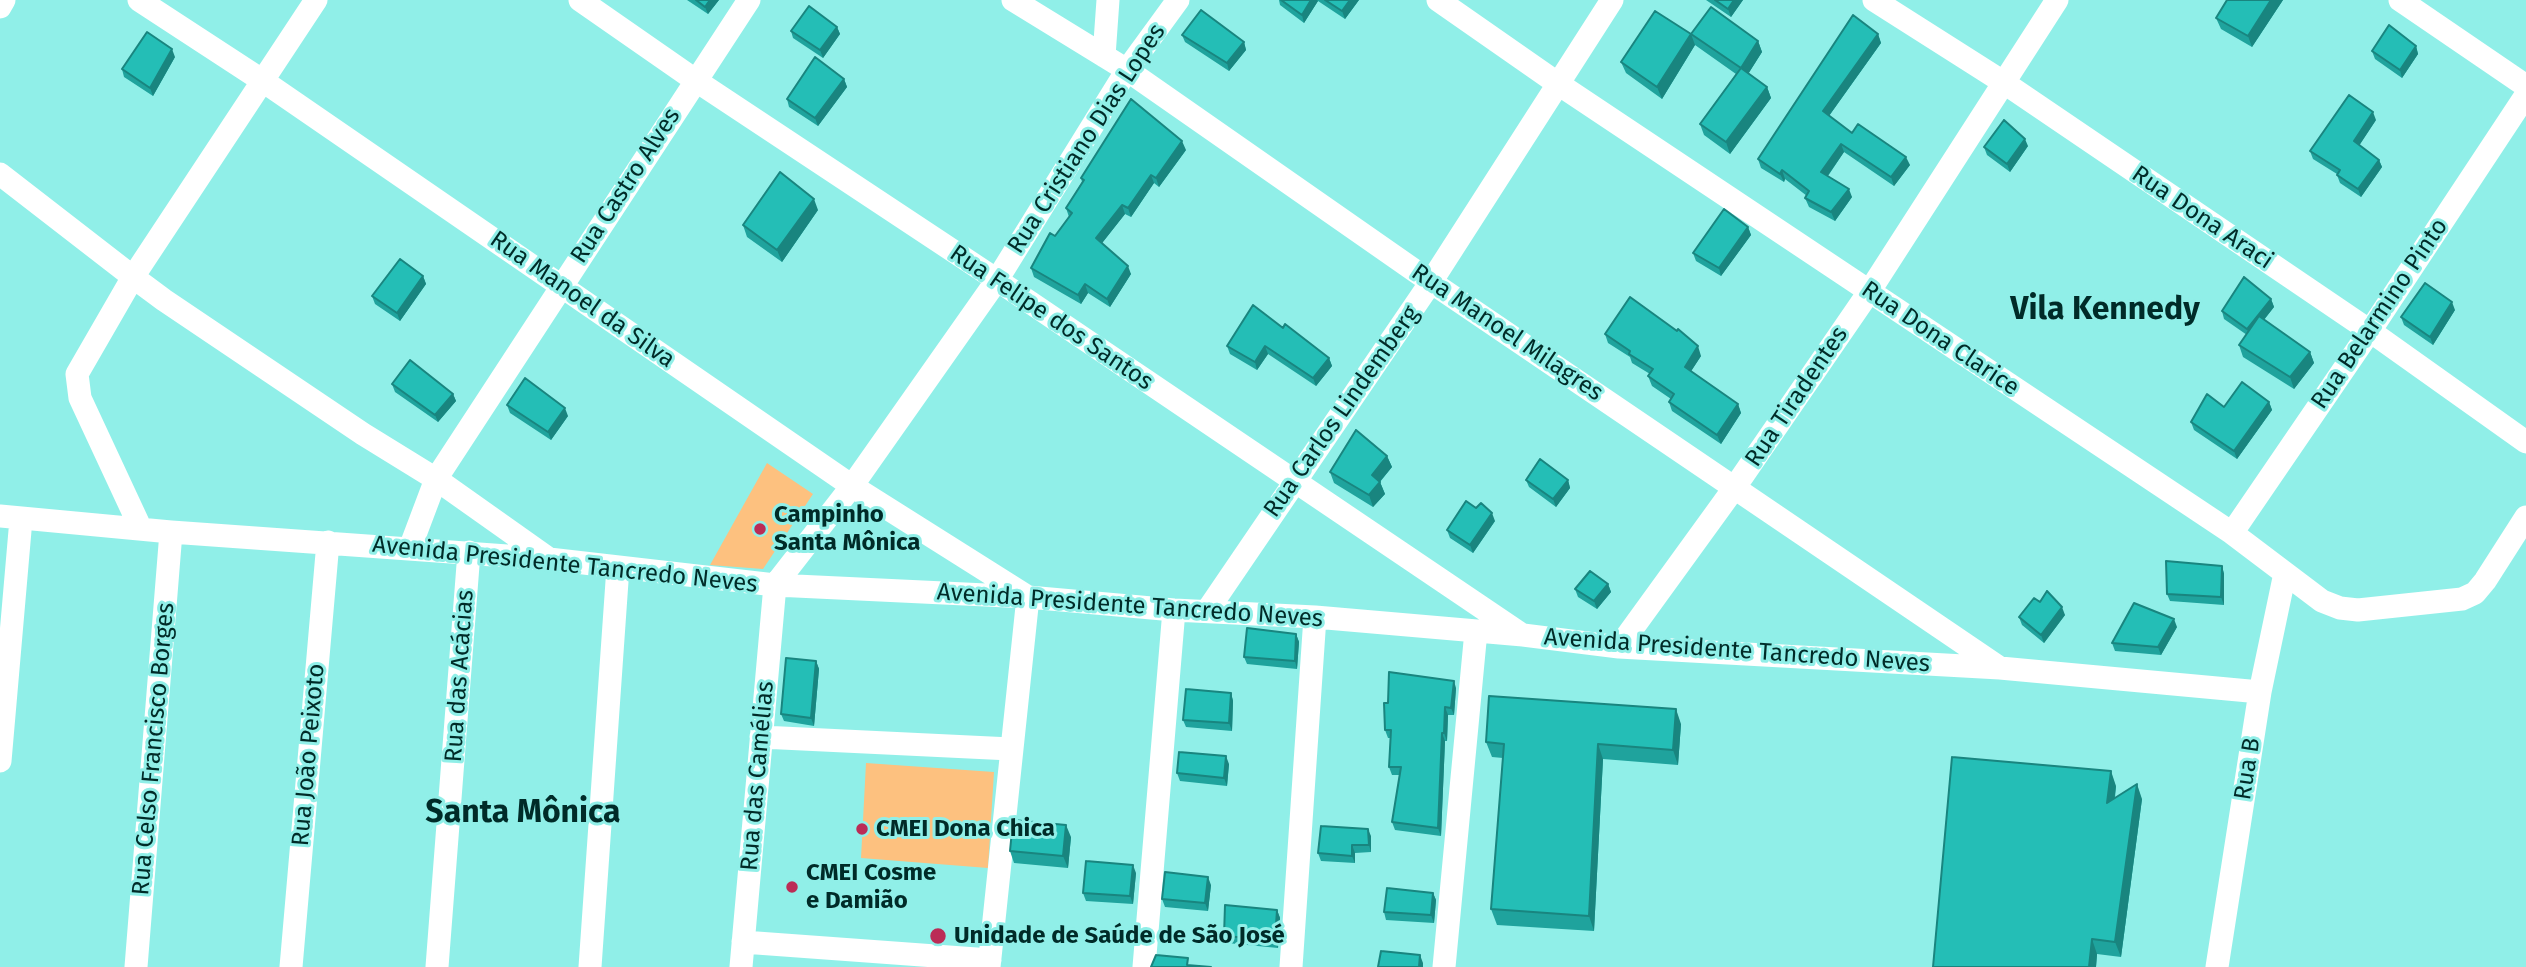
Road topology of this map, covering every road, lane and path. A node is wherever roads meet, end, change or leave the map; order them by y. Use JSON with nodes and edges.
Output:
{"nodes":[{"id":1,"x":4,"y":0,"type":"edge"},
{"id":2,"x":139,"y":0,"type":"edge"},
{"id":3,"x":316,"y":0,"type":"edge"},
{"id":4,"x":580,"y":0,"type":"edge"},
{"id":5,"x":748,"y":0,"type":"edge"},
{"id":6,"x":1013,"y":0,"type":"edge"},
{"id":7,"x":1108,"y":0,"type":"edge"},
{"id":8,"x":1178,"y":0,"type":"edge"},
{"id":9,"x":1438,"y":0,"type":"edge"},
{"id":10,"x":1612,"y":0,"type":"edge"},
{"id":11,"x":1874,"y":0,"type":"edge"},
{"id":12,"x":2057,"y":0,"type":"edge"},
{"id":13,"x":2414,"y":4,"type":"edge"},
{"id":14,"x":0,"y":7,"type":"edge"},
{"id":15,"x":1104,"y":55,"type":"junction"},
{"id":16,"x":1127,"y":70,"type":"junction"},
{"id":17,"x":695,"y":80,"type":"junction"},
{"id":18,"x":263,"y":81,"type":"junction"},
{"id":19,"x":2003,"y":82,"type":"junction"},
{"id":20,"x":1557,"y":83,"type":"junction"},
{"id":21,"x":2526,"y":86,"type":"edge"},
{"id":22,"x":2526,"y":95,"type":"edge"},
{"id":23,"x":0,"y":174,"type":"edge"},
{"id":24,"x":133,"y":277,"type":"junction"},
{"id":25,"x":997,"y":280,"type":"junction"},
{"id":26,"x":1431,"y":282,"type":"junction"},
{"id":27,"x":561,"y":286,"type":"junction"},
{"id":28,"x":1869,"y":292,"type":"junction"},
{"id":29,"x":2370,"y":331,"type":"junction"},
{"id":30,"x":2526,"y":442,"type":"edge"},
{"id":31,"x":436,"y":479,"type":"junction"},
{"id":32,"x":1293,"y":482,"type":"junction"},
{"id":33,"x":852,"y":486,"type":"junction"},
{"id":34,"x":1735,"y":487,"type":"junction"},
{"id":35,"x":11,"y":517,"type":"edge"},
{"id":36,"x":2526,"y":517,"type":"edge"},
{"id":37,"x":141,"y":529,"type":"junction"},
{"id":38,"x":171,"y":532,"type":"junction"},
{"id":39,"x":2232,"y":533,"type":"junction"},
{"id":40,"x":328,"y":542,"type":"junction"},
{"id":41,"x":410,"y":548,"type":"junction"},
{"id":42,"x":469,"y":552,"type":"junction"},
{"id":43,"x":549,"y":559,"type":"junction"},
{"id":44,"x":618,"y":567,"type":"junction"},
{"id":45,"x":2285,"y":573,"type":"junction"},
{"id":46,"x":775,"y":585,"type":"junction"},
{"id":47,"x":1028,"y":597,"type":"junction"},
{"id":48,"x":1174,"y":610,"type":"junction"},
{"id":49,"x":1207,"y":611,"type":"junction"},
{"id":50,"x":1315,"y":617,"type":"junction"},
{"id":51,"x":1475,"y":631,"type":"junction"},
{"id":52,"x":1523,"y":635,"type":"junction"},
{"id":53,"x":1619,"y":648,"type":"junction"},
{"id":54,"x":5,"y":666,"type":"edge"},
{"id":55,"x":2000,"y":668,"type":"junction"},
{"id":56,"x":2260,"y":692,"type":"junction"},
{"id":57,"x":761,"y":737,"type":"junction"},
{"id":58,"x":1011,"y":749,"type":"junction"},
{"id":59,"x":0,"y":761,"type":"edge"},
{"id":60,"x":743,"y":942,"type":"junction"},
{"id":61,"x":989,"y":964,"type":"edge"},
{"id":62,"x":136,"y":967,"type":"edge"},
{"id":63,"x":291,"y":967,"type":"edge"},
{"id":64,"x":437,"y":967,"type":"edge"},
{"id":65,"x":590,"y":967,"type":"edge"},
{"id":66,"x":741,"y":967,"type":"edge"},
{"id":67,"x":1143,"y":967,"type":"edge"},
{"id":68,"x":1291,"y":967,"type":"edge"},
{"id":69,"x":1444,"y":967,"type":"edge"},
{"id":70,"x":2217,"y":967,"type":"edge"}],
"edges":[{"from":1,"to":14,"type":"street"},
{"from":2,"to":18,"type":"street","name":"Rua Manoel da Silva"},
{"from":3,"to":18,"type":"street"},
{"from":4,"to":17,"type":"street","name":"Rua Felipe dos Santos"},
{"from":5,"to":17,"type":"street","name":"Rua Castro Alves"},
{"from":6,"to":15,"type":"street","name":"Rua Manoel Milagres"},
{"from":7,"to":15,"type":"street"},
{"from":8,"to":16,"type":"street","name":"Rua Cristiano Dias Lopes"},
{"from":9,"to":20,"type":"street","name":"Rua Dona Clarice"},
{"from":10,"to":20,"type":"street","name":"Rua Carlos Lindemberg"},
{"from":11,"to":19,"type":"street","name":"Rua Dona Araci"},
{"from":12,"to":19,"type":"street","name":"Rua Tiradentes"},
{"from":13,"to":21,"type":"street"},
{"from":15,"to":16,"type":"street","name":"Rua Manoel Milagres"},
{"from":16,"to":25,"type":"street","name":"Rua Cristiano Dias Lopes"},
{"from":16,"to":26,"type":"street","name":"Rua Manoel Milagres"},
{"from":17,"to":25,"type":"street","name":"Rua Felipe dos Santos"},
{"from":17,"to":27,"type":"street","name":"Rua Castro Alves"},
{"from":18,"to":24,"type":"street"},
{"from":18,"to":27,"type":"street","name":"Rua Manoel da Silva"},
{"from":19,"to":28,"type":"street","name":"Rua Tiradentes"},
{"from":19,"to":29,"type":"street","name":"Rua Dona Araci"},
{"from":20,"to":26,"type":"street","name":"Rua Carlos Lindemberg"},
{"from":20,"to":28,"type":"street","name":"Rua Dona Clarice"},
{"from":22,"to":29,"type":"street","name":"Rua Belarmino Pinto"},
{"from":23,"to":24,"type":"street"},
{"from":24,"to":31,"type":"street"},
{"from":24,"to":37,"type":"street"},
{"from":25,"to":32,"type":"street","name":"Rua Felipe dos Santos"},
{"from":25,"to":33,"type":"street","name":"Rua Cristiano Dias Lopes"},
{"from":26,"to":32,"type":"street","name":"Rua Carlos Lindemberg"},
{"from":26,"to":34,"type":"street","name":"Rua Manoel Milagres"},
{"from":27,"to":31,"type":"street","name":"Rua Castro Alves"},
{"from":27,"to":33,"type":"street","name":"Rua Manoel da Silva"},
{"from":28,"to":34,"type":"street","name":"Rua Tiradentes"},
{"from":28,"to":39,"type":"street","name":"Rua Dona Clarice"},
{"from":29,"to":30,"type":"street","name":"Rua Dona Araci"},
{"from":29,"to":39,"type":"street","name":"Rua Belarmino Pinto"},
{"from":31,"to":41,"type":"street","name":"Rua Castro Alves"},
{"from":31,"to":43,"type":"street"},
{"from":32,"to":49,"type":"street","name":"Rua Carlos Lindemberg"},
{"from":32,"to":52,"type":"street","name":"Rua Felipe dos Santos"},
{"from":33,"to":46,"type":"street","name":"Rua Cristiano Dias Lopes"},
{"from":33,"to":47,"type":"street","name":"Rua Manoel da Silva"},
{"from":34,"to":53,"type":"street","name":"Rua Tiradentes"},
{"from":34,"to":55,"type":"street","name":"Rua Manoel Milagres"},
{"from":35,"to":37,"type":"street","name":"Avenida Presidente Tancredo Neves"},
{"from":35,"to":54,"type":"street"},
{"from":36,"to":45,"type":"street","name":"Rua Dona Clarice"},
{"from":37,"to":38,"type":"street","name":"Avenida Presidente Tancredo Neves"},
{"from":38,"to":40,"type":"street","name":"Avenida Presidente Tancredo Neves"},
{"from":38,"to":62,"type":"street","name":"Rua Celso Francisco Borges"},
{"from":39,"to":45,"type":"street","name":"Rua Dona Clarice"},
{"from":40,"to":41,"type":"street","name":"Avenida Presidente Tancredo Neves"},
{"from":40,"to":63,"type":"street","name":"Rua João Peixoto"},
{"from":41,"to":42,"type":"street","name":"Avenida Presidente Tancredo Neves"},
{"from":42,"to":43,"type":"street","name":"Avenida Presidente Tancredo Neves"},
{"from":42,"to":64,"type":"street","name":"Rua das Acácias"},
{"from":43,"to":44,"type":"street","name":"Avenida Presidente Tancredo Neves"},
{"from":44,"to":46,"type":"street","name":"Avenida Presidente Tancredo Neves"},
{"from":44,"to":65,"type":"street"},
{"from":45,"to":56,"type":"street","name":"Rua B"},
{"from":46,"to":47,"type":"street","name":"Avenida Presidente Tancredo Neves"},
{"from":46,"to":57,"type":"street","name":"Rua das Camélias"},
{"from":47,"to":48,"type":"street","name":"Avenida Presidente Tancredo Neves"},
{"from":47,"to":58,"type":"street"},
{"from":48,"to":49,"type":"street","name":"Avenida Presidente Tancredo Neves"},
{"from":48,"to":67,"type":"street"},
{"from":49,"to":50,"type":"street","name":"Avenida Presidente Tancredo Neves"},
{"from":50,"to":51,"type":"street","name":"Avenida Presidente Tancredo Neves"},
{"from":50,"to":68,"type":"street"},
{"from":51,"to":52,"type":"street","name":"Avenida Presidente Tancredo Neves"},
{"from":51,"to":69,"type":"street"},
{"from":52,"to":53,"type":"street","name":"Avenida Presidente Tancredo Neves"},
{"from":53,"to":55,"type":"street","name":"Avenida Presidente Tancredo Neves"},
{"from":54,"to":59,"type":"street"},
{"from":55,"to":56,"type":"street","name":"Avenida Presidente Tancredo Neves"},
{"from":56,"to":70,"type":"street","name":"Rua B"},
{"from":57,"to":58,"type":"street"},
{"from":57,"to":60,"type":"street","name":"Rua das Camélias"},
{"from":58,"to":61,"type":"street"},
{"from":60,"to":61,"type":"street"},
{"from":60,"to":66,"type":"street","name":"Rua das Camélias"}]}
